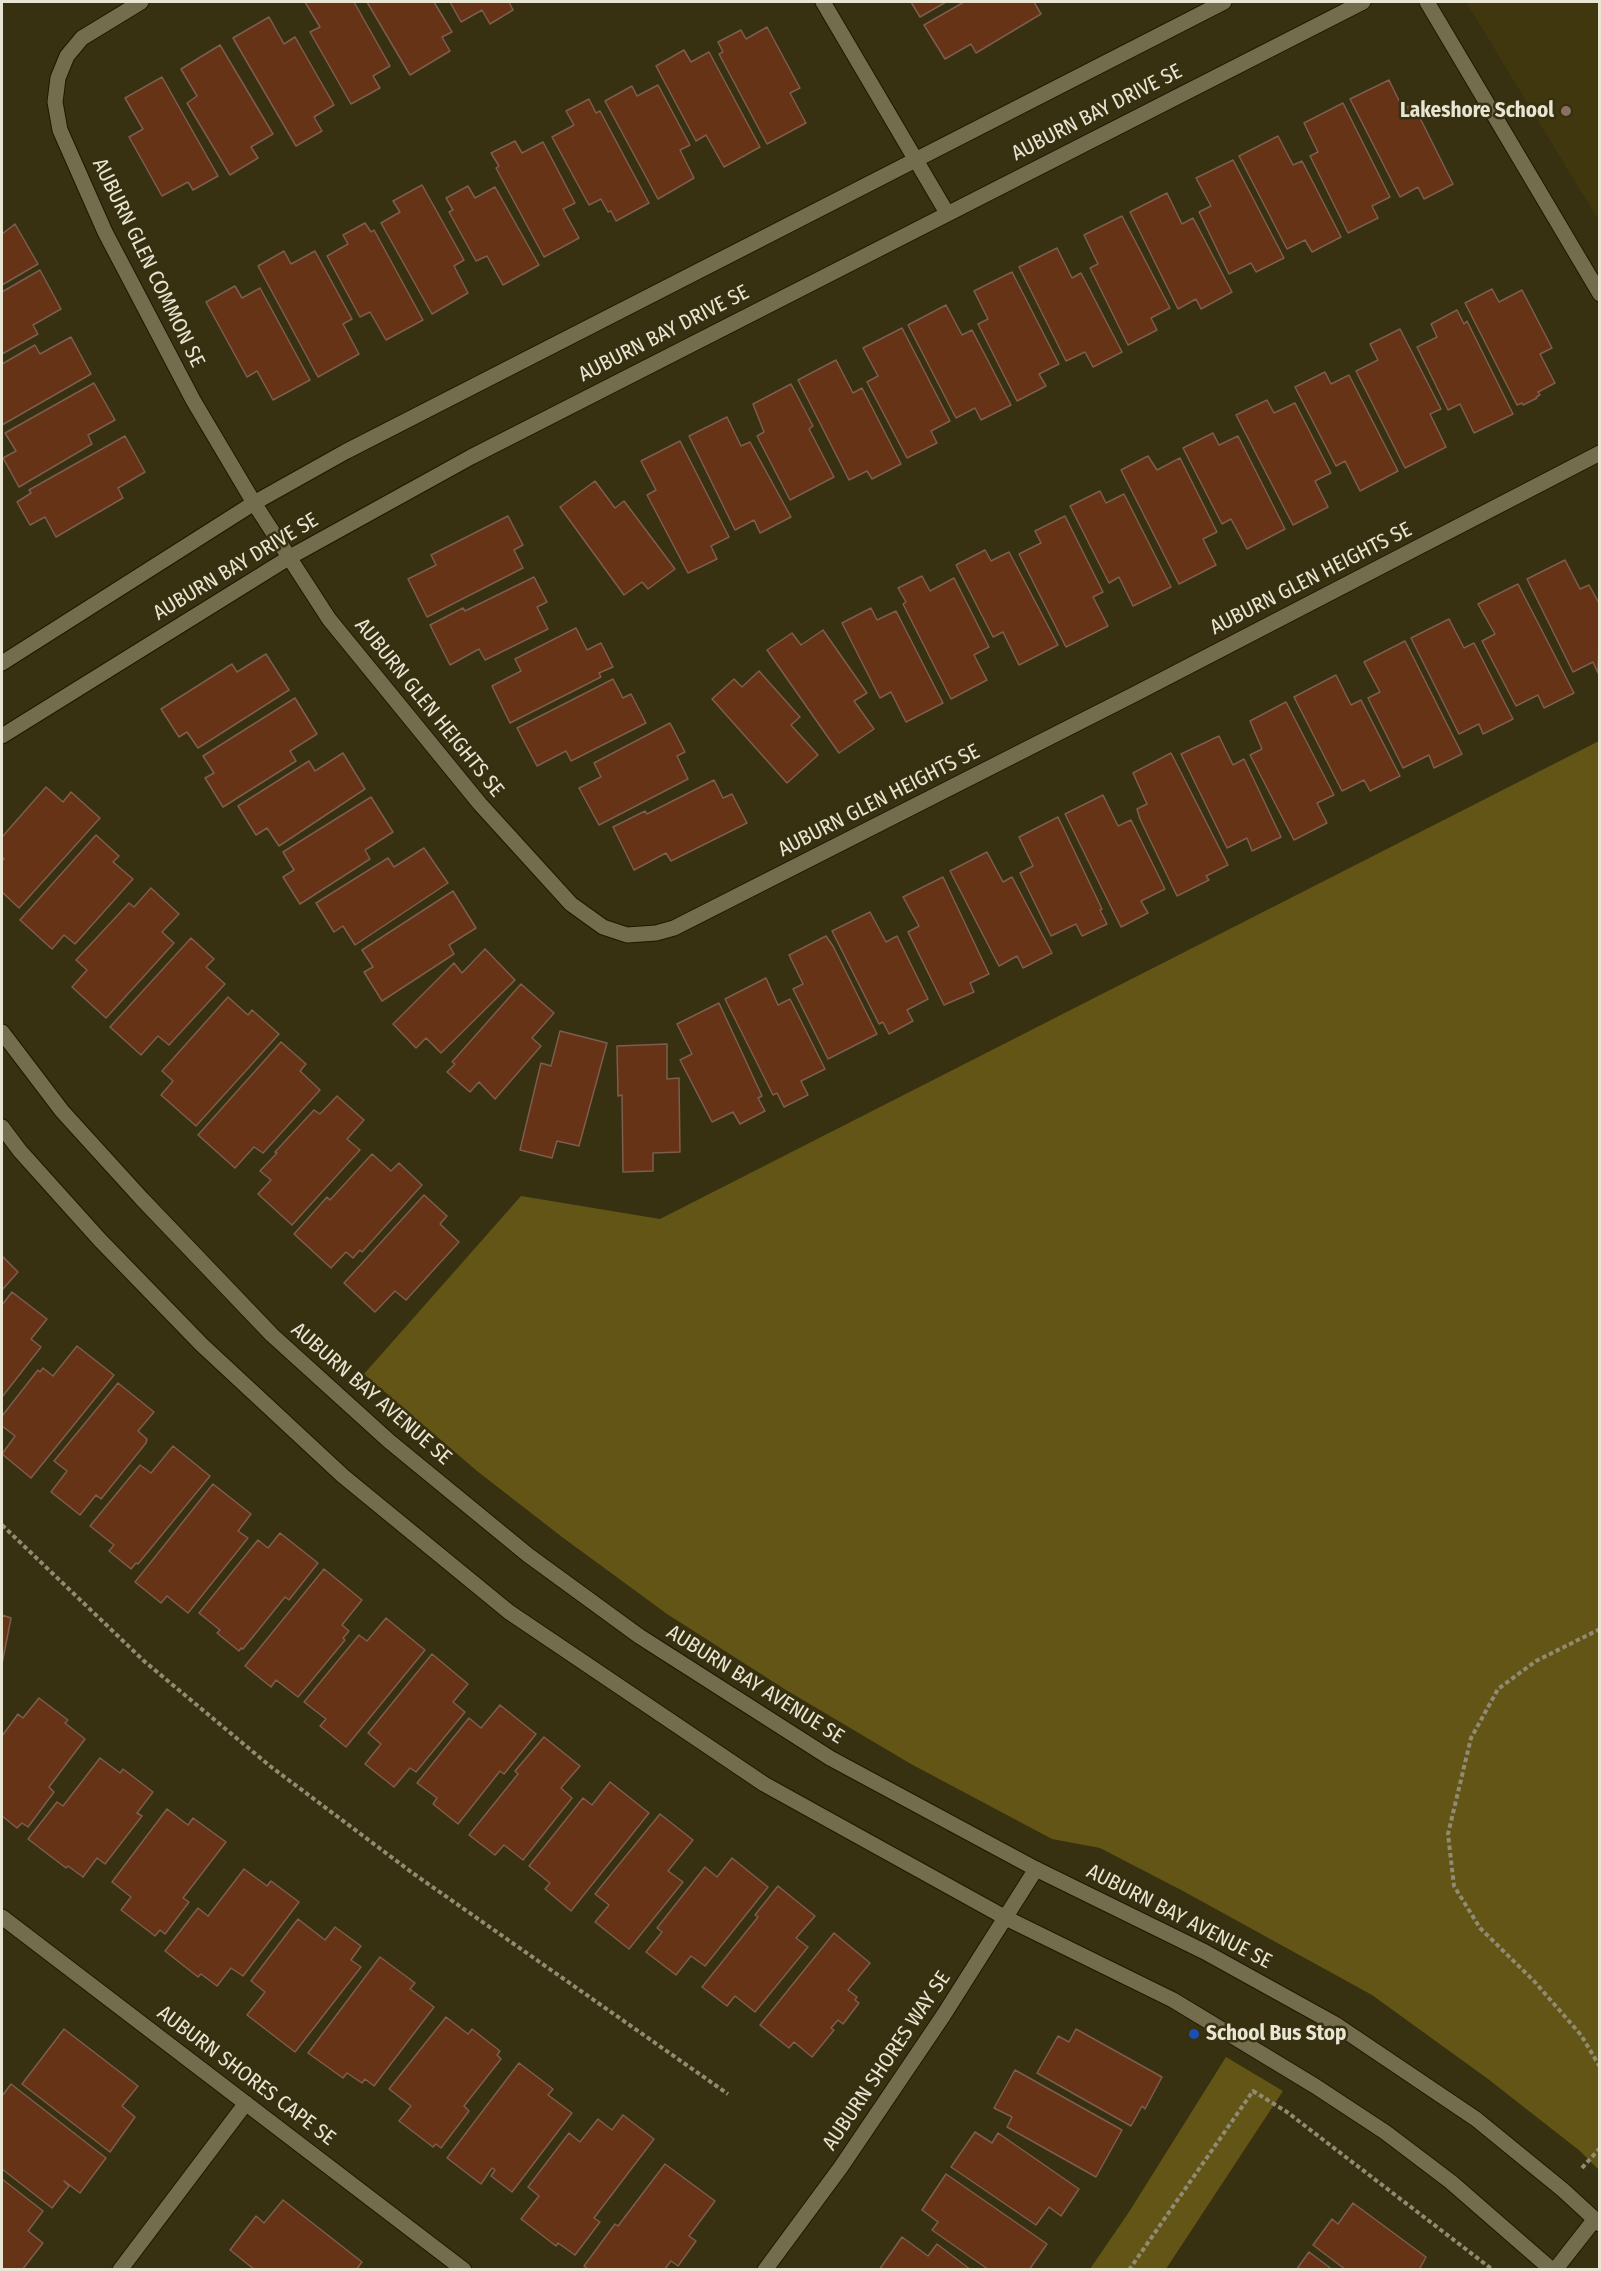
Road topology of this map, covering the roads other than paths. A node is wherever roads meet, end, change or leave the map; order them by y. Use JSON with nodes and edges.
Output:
{"nodes":[{"id":1,"x":141,"y":2,"type":"edge"},
{"id":2,"x":823,"y":2,"type":"edge"},
{"id":3,"x":1224,"y":2,"type":"edge"},
{"id":4,"x":1363,"y":2,"type":"edge"},
{"id":5,"x":1427,"y":2,"type":"edge"},
{"id":6,"x":915,"y":159,"type":"junction"},
{"id":7,"x":947,"y":213,"type":"junction"},
{"id":8,"x":1599,"y":294,"type":"edge"},
{"id":9,"x":1599,"y":453,"type":"edge"},
{"id":10,"x":254,"y":503,"type":"junction"},
{"id":11,"x":290,"y":557,"type":"junction"},
{"id":12,"x":2,"y":663,"type":"edge"},
{"id":13,"x":2,"y":736,"type":"edge"},
{"id":14,"x":2,"y":1032,"type":"edge"},
{"id":15,"x":2,"y":1127,"type":"edge"},
{"id":16,"x":1036,"y":1869,"type":"junction"},
{"id":17,"x":2,"y":1917,"type":"edge"},
{"id":18,"x":1006,"y":1918,"type":"junction"},
{"id":19,"x":246,"y":2103,"type":"junction"},
{"id":20,"x":1597,"y":2221,"type":"edge"},
{"id":21,"x":120,"y":2270,"type":"edge"},
{"id":22,"x":464,"y":2270,"type":"edge"},
{"id":23,"x":765,"y":2270,"type":"edge"},
{"id":24,"x":1554,"y":2270,"type":"edge"}],
"edges":[{"from":1,"to":10,"type":"street","name":"AUBURN GLEN COMMON SE"},
{"from":2,"to":6,"type":"street"},
{"from":3,"to":6,"type":"street","name":"AUBURN BAY DRIVE SE"},
{"from":4,"to":7,"type":"street","name":"AUBURN BAY DRIVE SE"},
{"from":5,"to":8,"type":"street"},
{"from":6,"to":7,"type":"street"},
{"from":6,"to":10,"type":"street","name":"AUBURN BAY DRIVE SE"},
{"from":7,"to":11,"type":"street","name":"AUBURN BAY DRIVE SE"},
{"from":9,"to":11,"type":"street","name":"AUBURN GLEN HEIGHTS SE"},
{"from":10,"to":11,"type":"street","name":"AUBURN GLEN COMMON SE"},
{"from":10,"to":12,"type":"street","name":"AUBURN BAY DRIVE SE"},
{"from":11,"to":13,"type":"street","name":"AUBURN BAY DRIVE SE"},
{"from":14,"to":16,"type":"street","name":"AUBURN BAY AVENUE SE"},
{"from":15,"to":18,"type":"street"},
{"from":16,"to":18,"type":"street","name":"AUBURN SHORES WAY SE"},
{"from":16,"to":20,"type":"street","name":"AUBURN BAY AVENUE SE"},
{"from":17,"to":19,"type":"street","name":"AUBURN SHORES CAPE SE"},
{"from":18,"to":23,"type":"street","name":"AUBURN SHORES WAY SE"},
{"from":18,"to":24,"type":"street"},
{"from":19,"to":21,"type":"street"},
{"from":19,"to":22,"type":"street","name":"AUBURN SHORES CAPE SE"},
{"from":20,"to":24,"type":"street"}]}
